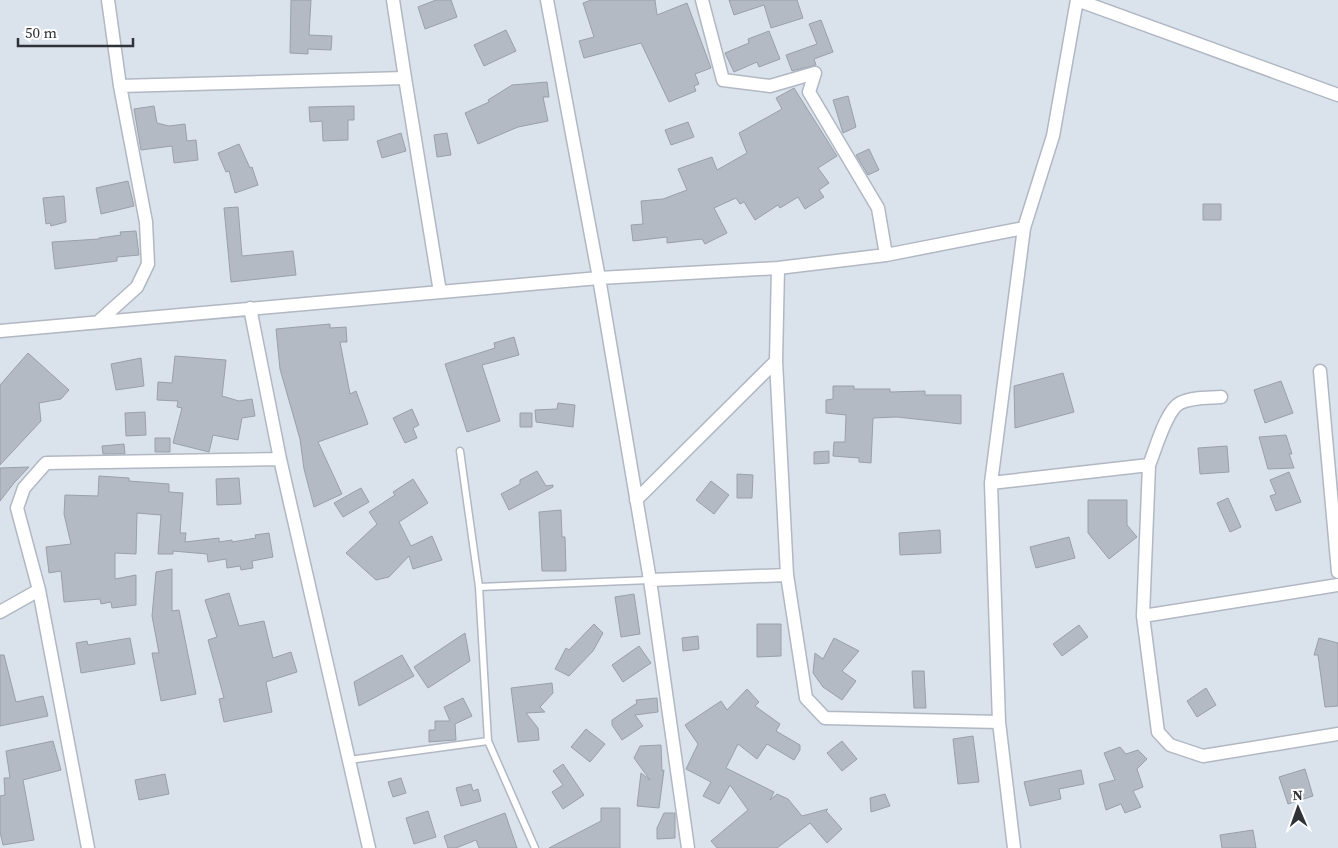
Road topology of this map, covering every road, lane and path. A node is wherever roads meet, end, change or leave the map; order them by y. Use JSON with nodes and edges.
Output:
{"nodes":[{"id":1,"x":108,"y":0,"type":"edge"},
{"id":2,"x":393,"y":0,"type":"edge"},
{"id":3,"x":547,"y":0,"type":"edge"},
{"id":4,"x":702,"y":0,"type":"edge"},
{"id":5,"x":1077,"y":0,"type":"edge"},
{"id":6,"x":405,"y":78,"type":"junction"},
{"id":7,"x":120,"y":86,"type":"junction"},
{"id":8,"x":1338,"y":95,"type":"edge"},
{"id":9,"x":1024,"y":228,"type":"junction"},
{"id":10,"x":886,"y":255,"type":"junction"},
{"id":11,"x":778,"y":268,"type":"junction"},
{"id":12,"x":599,"y":278,"type":"junction"},
{"id":13,"x":440,"y":292,"type":"junction"},
{"id":14,"x":250,"y":308,"type":"junction"},
{"id":15,"x":98,"y":322,"type":"junction"},
{"id":16,"x":0,"y":330,"type":"edge"},
{"id":17,"x":776,"y":362,"type":"junction"},
{"id":18,"x":1320,"y":371,"type":"dead end"},
{"id":19,"x":1222,"y":397,"type":"dead end"},
{"id":20,"x":460,"y":451,"type":"dead end"},
{"id":21,"x":280,"y":459,"type":"junction"},
{"id":22,"x":1149,"y":465,"type":"junction"},
{"id":23,"x":991,"y":483,"type":"junction"},
{"id":24,"x":636,"y":500,"type":"junction"},
{"id":25,"x":1338,"y":572,"type":"edge"},
{"id":26,"x":787,"y":575,"type":"junction"},
{"id":27,"x":650,"y":580,"type":"junction"},
{"id":28,"x":1338,"y":586,"type":"edge"},
{"id":29,"x":479,"y":587,"type":"junction"},
{"id":30,"x":39,"y":590,"type":"junction"},
{"id":31,"x":0,"y":612,"type":"edge"},
{"id":32,"x":1143,"y":616,"type":"junction"},
{"id":33,"x":999,"y":722,"type":"junction"},
{"id":34,"x":1338,"y":734,"type":"edge"},
{"id":35,"x":488,"y":741,"type":"junction"},
{"id":36,"x":349,"y":760,"type":"junction"},
{"id":37,"x":88,"y":848,"type":"edge"},
{"id":38,"x":369,"y":848,"type":"edge"},
{"id":39,"x":535,"y":848,"type":"edge"},
{"id":40,"x":688,"y":848,"type":"edge"},
{"id":41,"x":1014,"y":848,"type":"edge"}],
"edges":[{"from":1,"to":7,"type":"street"},
{"from":2,"to":6,"type":"street"},
{"from":3,"to":12,"type":"street"},
{"from":4,"to":10,"type":"street"},
{"from":5,"to":8,"type":"street"},
{"from":5,"to":9,"type":"street"},
{"from":6,"to":7,"type":"street"},
{"from":6,"to":13,"type":"street"},
{"from":7,"to":15,"type":"street"},
{"from":9,"to":10,"type":"street"},
{"from":9,"to":23,"type":"street"},
{"from":10,"to":11,"type":"street"},
{"from":11,"to":12,"type":"street"},
{"from":11,"to":17,"type":"street"},
{"from":12,"to":13,"type":"street"},
{"from":12,"to":24,"type":"street"},
{"from":13,"to":14,"type":"street"},
{"from":14,"to":15,"type":"street"},
{"from":14,"to":21,"type":"street"},
{"from":15,"to":16,"type":"street"},
{"from":17,"to":24,"type":"street"},
{"from":17,"to":26,"type":"street"},
{"from":18,"to":25,"type":"street"},
{"from":19,"to":22,"type":"street"},
{"from":20,"to":29,"type":"lane"},
{"from":21,"to":30,"type":"street"},
{"from":21,"to":36,"type":"street"},
{"from":22,"to":23,"type":"street"},
{"from":22,"to":32,"type":"street"},
{"from":23,"to":33,"type":"street"},
{"from":24,"to":27,"type":"street"},
{"from":26,"to":27,"type":"street"},
{"from":26,"to":33,"type":"street"},
{"from":27,"to":29,"type":"lane"},
{"from":27,"to":40,"type":"street"},
{"from":28,"to":32,"type":"street"},
{"from":29,"to":35,"type":"lane"},
{"from":30,"to":31,"type":"street"},
{"from":30,"to":37,"type":"street"},
{"from":32,"to":34,"type":"street"},
{"from":33,"to":41,"type":"street"},
{"from":35,"to":36,"type":"lane"},
{"from":35,"to":39,"type":"lane"},
{"from":36,"to":38,"type":"street"}]}
